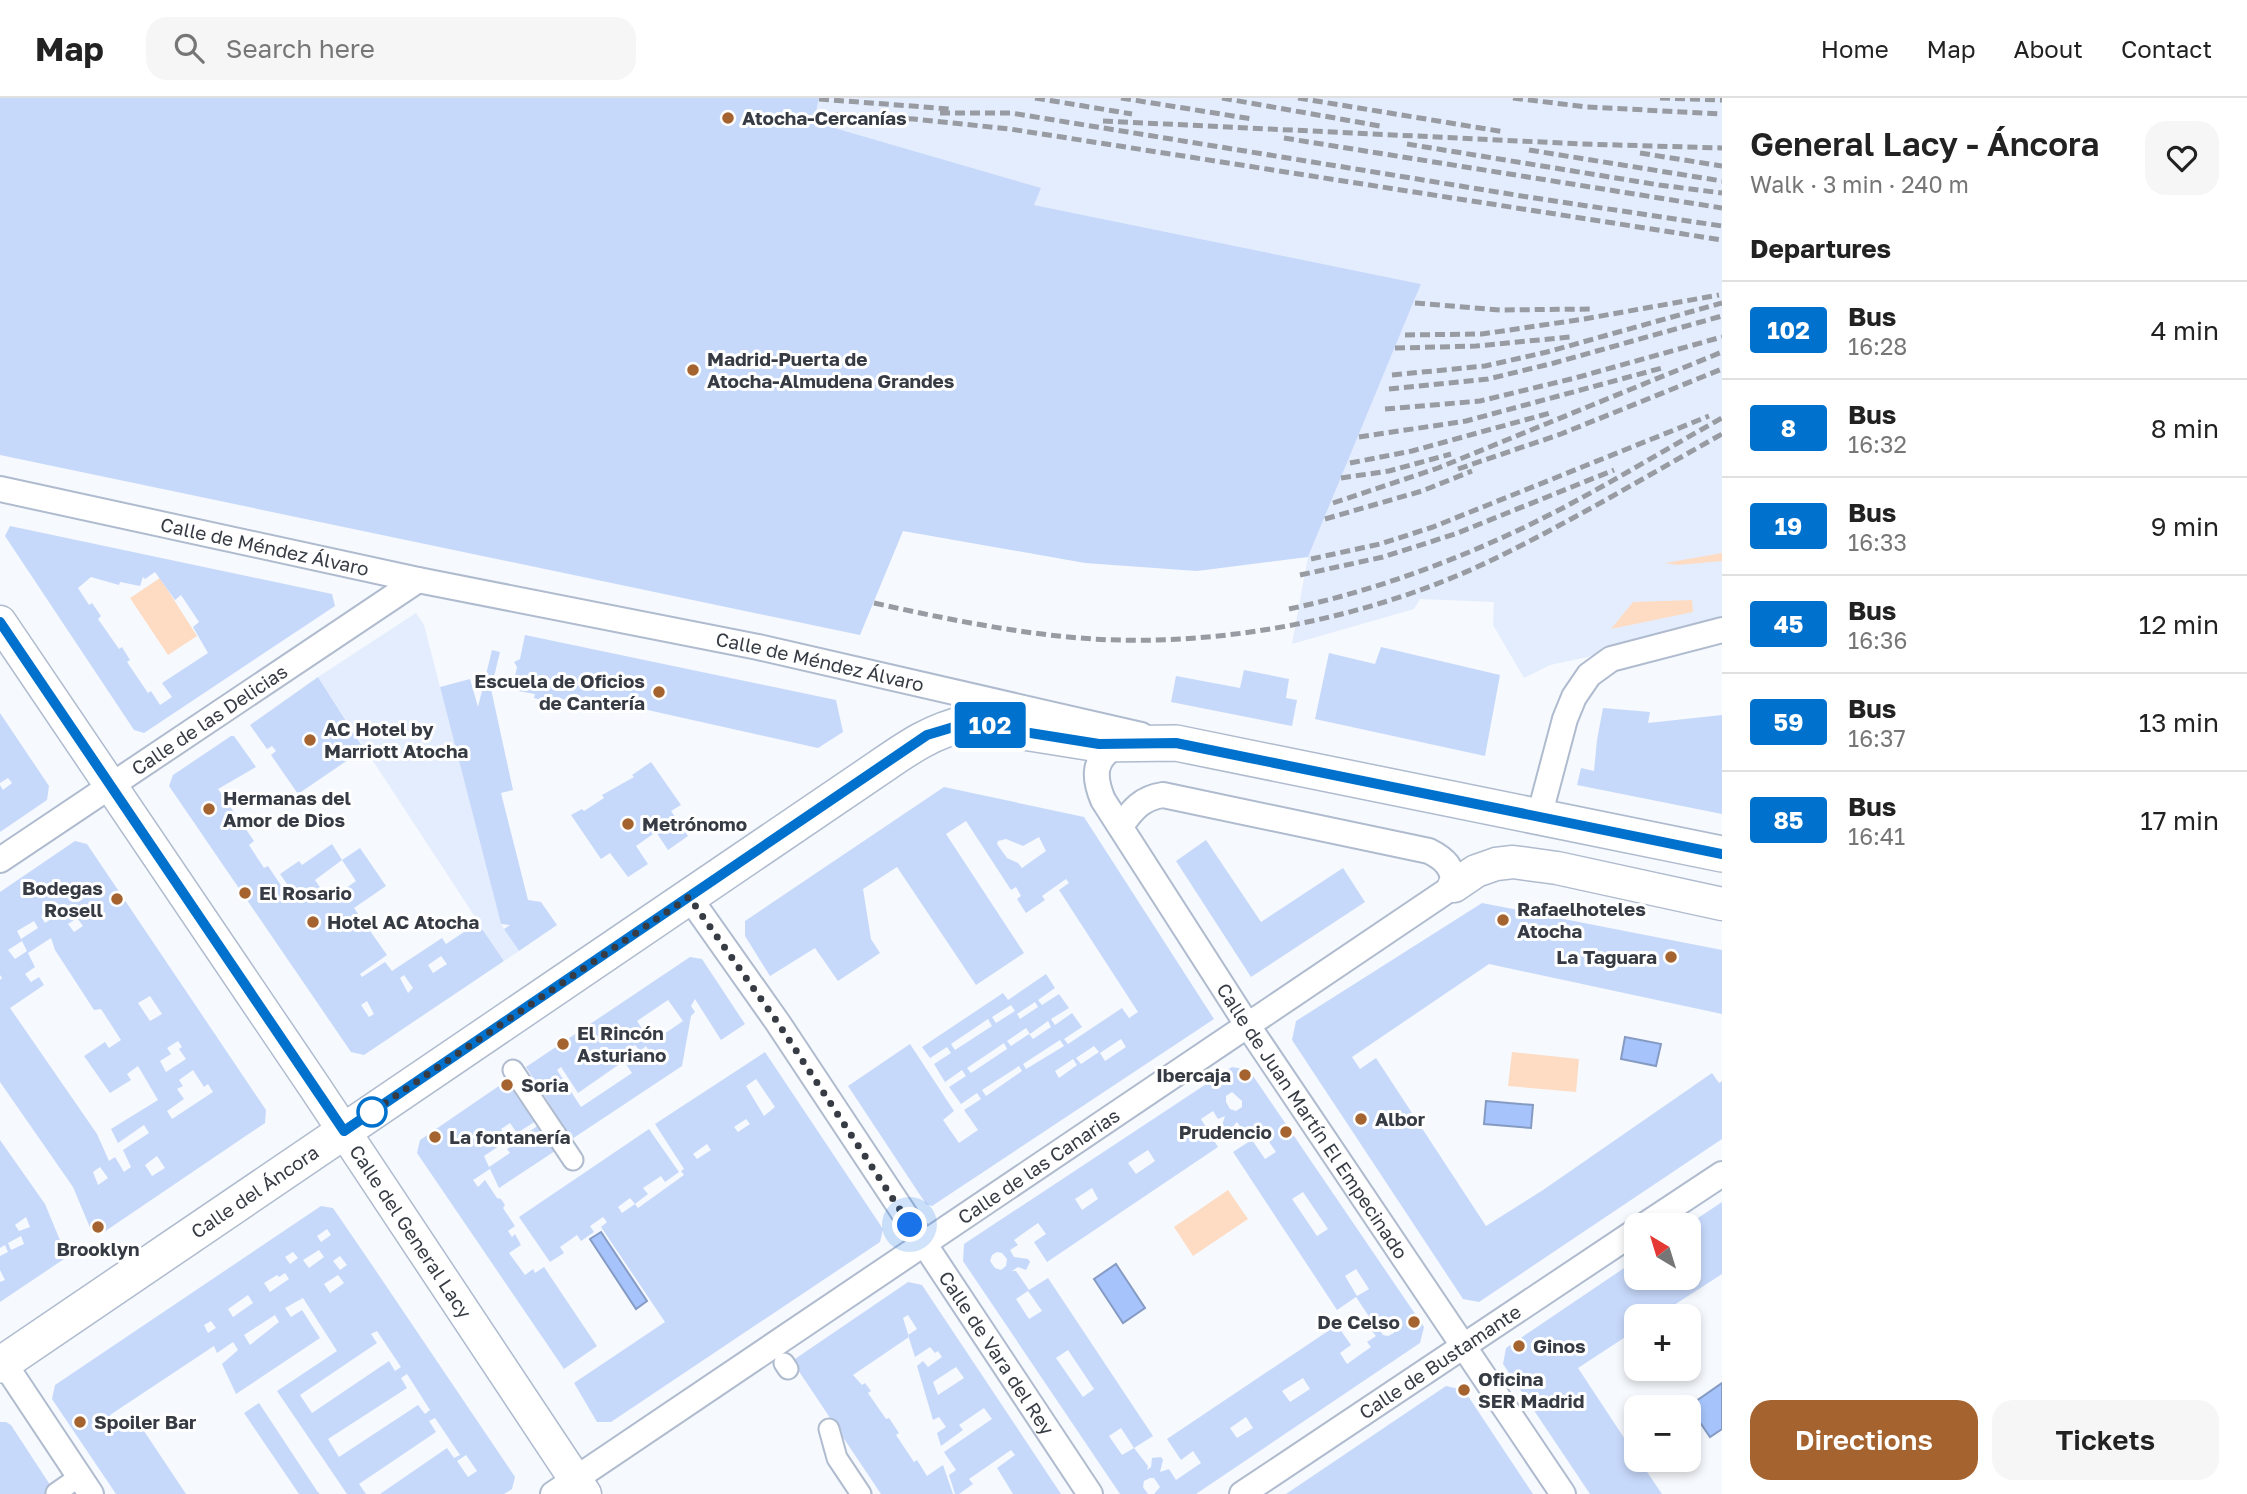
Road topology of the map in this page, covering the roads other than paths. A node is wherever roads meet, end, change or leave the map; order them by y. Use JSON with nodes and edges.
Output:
{"nodes":[{"id":1,"x":0,"y":489,"type":"edge"},
{"id":2,"x":418,"y":580,"type":"junction"},
{"id":3,"x":0,"y":622,"type":"edge"},
{"id":4,"x":1722,"y":630,"type":"edge"},
{"id":5,"x":1176,"y":743,"type":"junction"},
{"id":6,"x":1118,"y":745,"type":"junction"},
{"id":7,"x":111,"y":786,"type":"junction"},
{"id":8,"x":1539,"y":817,"type":"junction"},
{"id":9,"x":1121,"y":826,"type":"junction"},
{"id":10,"x":1722,"y":854,"type":"edge"},
{"id":11,"x":0,"y":860,"type":"edge"},
{"id":12,"x":1454,"y":886,"type":"junction"},
{"id":13,"x":689,"y":897,"type":"junction"},
{"id":14,"x":1722,"y":904,"type":"edge"},
{"id":15,"x":1248,"y":1026,"type":"junction"},
{"id":16,"x":513,"y":1070,"type":"dead end"},
{"id":17,"x":344,"y":1131,"type":"junction"},
{"id":18,"x":573,"y":1160,"type":"dead end"},
{"id":19,"x":1722,"y":1174,"type":"edge"},
{"id":20,"x":1663,"y":1213,"type":"edge"},
{"id":21,"x":1624,"y":1239,"type":"edge"},
{"id":22,"x":923,"y":1244,"type":"junction"},
{"id":23,"x":1464,"y":1346,"type":"junction"},
{"id":24,"x":1,"y":1361,"type":"edge"},
{"id":25,"x":829,"y":1430,"type":"dead end"},
{"id":26,"x":85,"y":1485,"type":"edge"},
{"id":27,"x":571,"y":1489,"type":"edge"},
{"id":28,"x":56,"y":1493,"type":"edge"},
{"id":29,"x":861,"y":1494,"type":"edge"},
{"id":30,"x":1090,"y":1494,"type":"edge"},
{"id":31,"x":1242,"y":1494,"type":"edge"},
{"id":32,"x":1563,"y":1494,"type":"edge"}],
"edges":[{"from":1,"to":2,"type":"street","name":"Calle de Méndez Álvaro"},
{"from":2,"to":5,"type":"street","name":"Calle de Méndez Álvaro"},
{"from":2,"to":7,"type":"street","name":"Calle de las Delicias"},
{"from":3,"to":7,"type":"street","name":"Calle del General Lacy"},
{"from":4,"to":8,"type":"street"},
{"from":5,"to":6,"type":"main road","name":"Calle del Áncora"},
{"from":5,"to":8,"type":"main road","name":"Calle de Méndez Álvaro"},
{"from":6,"to":9,"type":"street","name":"Calle de Juan Martín El Empecinado"},
{"from":6,"to":13,"type":"main road","name":"Calle del Áncora"},
{"from":7,"to":11,"type":"street","name":"Calle de las Delicias"},
{"from":7,"to":17,"type":"street","name":"Calle del General Lacy"},
{"from":8,"to":10,"type":"main road","name":"Calle de Méndez Álvaro"},
{"from":9,"to":12,"type":"street"},
{"from":9,"to":15,"type":"street","name":"Calle de Juan Martín El Empecinado"},
{"from":12,"to":14,"type":"street"},
{"from":12,"to":15,"type":"street","name":"Calle de las Canarias"},
{"from":13,"to":17,"type":"main road","name":"Calle del Áncora"},
{"from":13,"to":22,"type":"street","name":"Calle de Vara del Rey"},
{"from":15,"to":22,"type":"street","name":"Calle de las Canarias"},
{"from":15,"to":23,"type":"street","name":"Calle de Juan Martín El Empecinado"},
{"from":16,"to":18,"type":"street"},
{"from":17,"to":24,"type":"main road","name":"Calle del Áncora"},
{"from":17,"to":27,"type":"street","name":"Calle del General Lacy"},
{"from":19,"to":20,"type":"street"},
{"from":21,"to":23,"type":"street","name":"Calle de Bustamante"},
{"from":22,"to":27,"type":"street","name":"Calle de las Canarias"},
{"from":22,"to":30,"type":"street","name":"Calle de Vara del Rey"},
{"from":23,"to":31,"type":"street","name":"Calle de Bustamante"},
{"from":23,"to":32,"type":"street","name":"Calle de Juan Martín El Empecinado"},
{"from":24,"to":26,"type":"street"},
{"from":25,"to":29,"type":"street"},
{"from":26,"to":28,"type":"street"}]}
